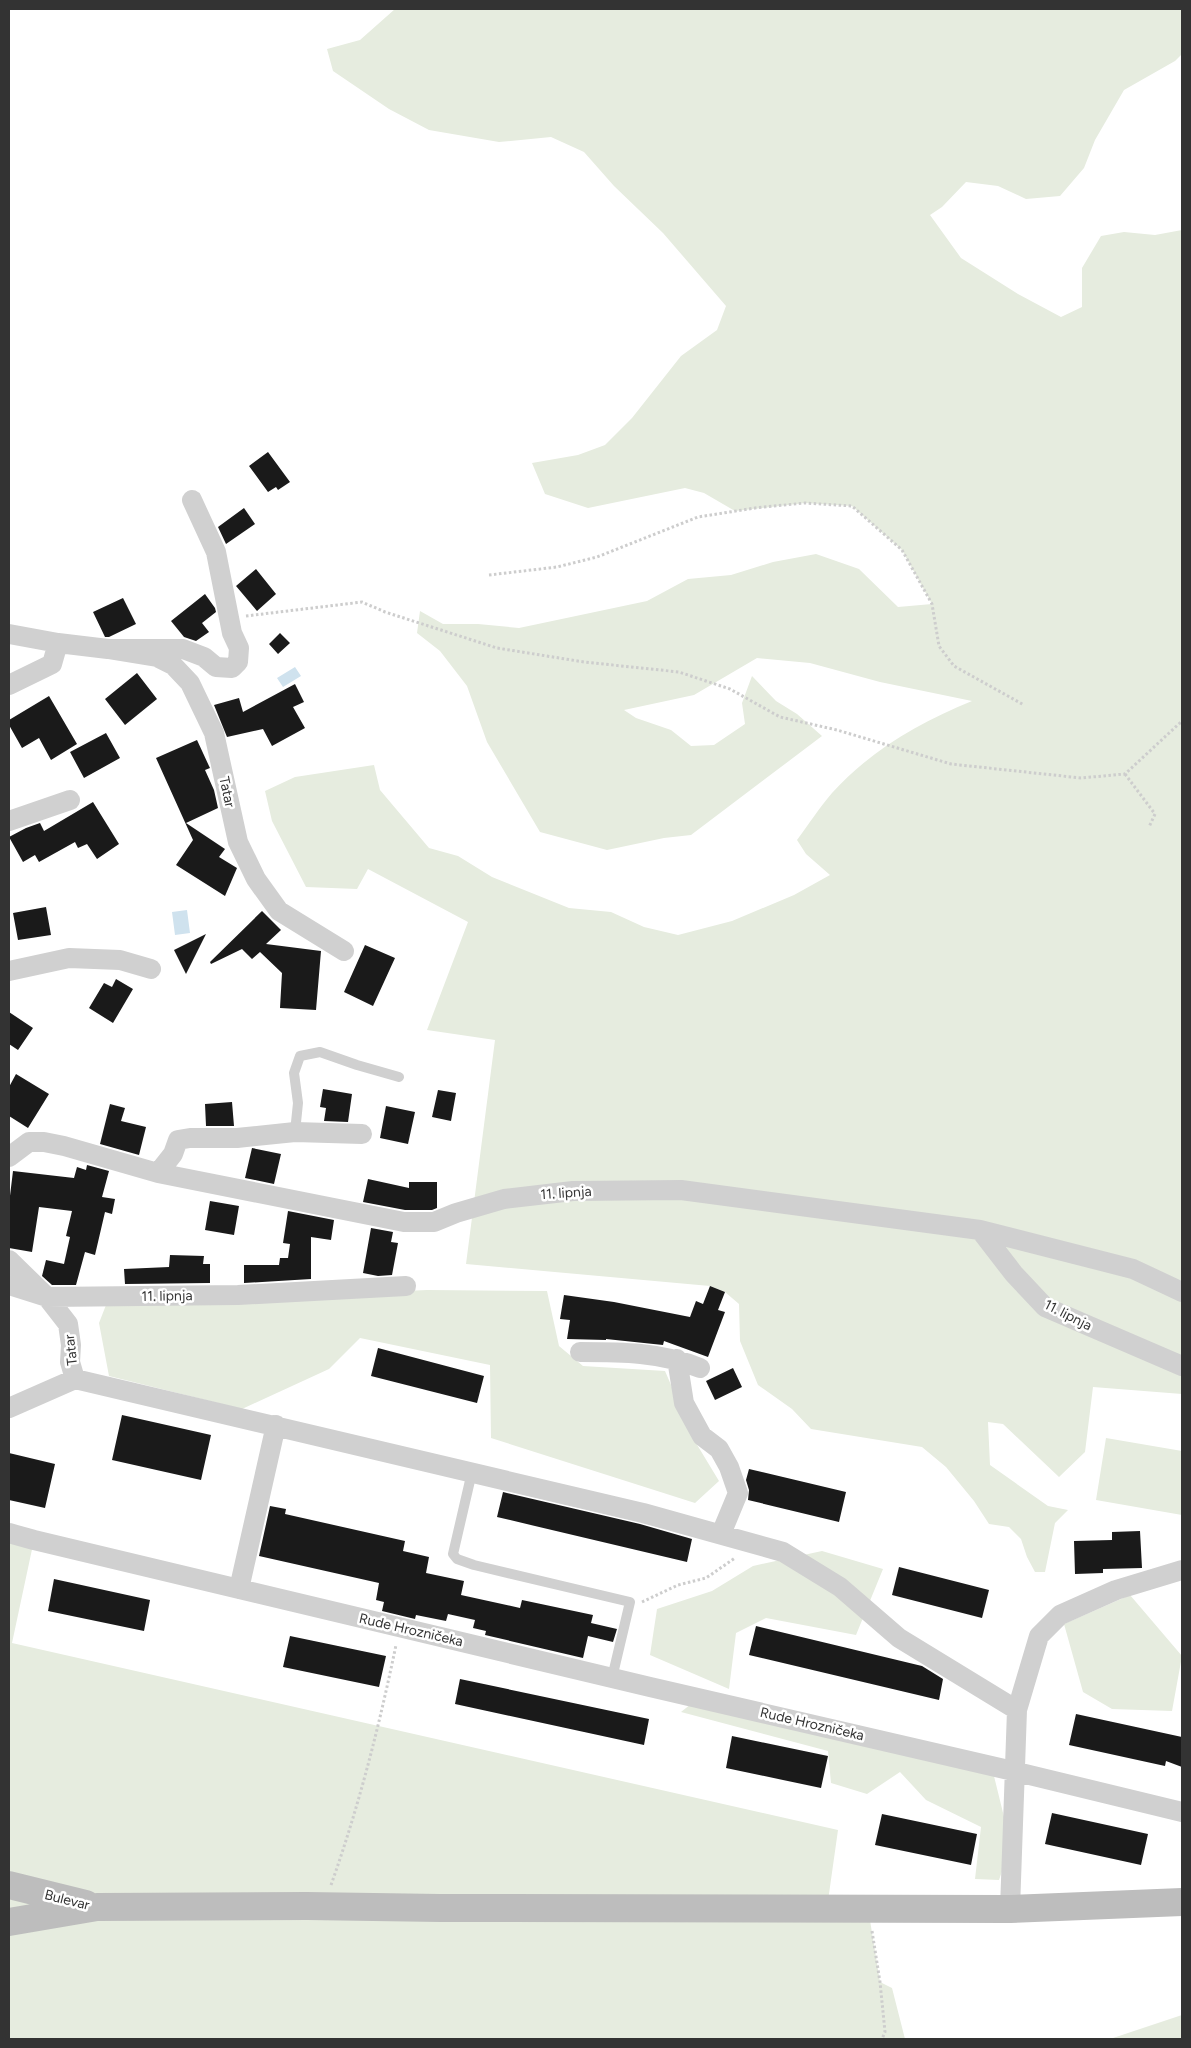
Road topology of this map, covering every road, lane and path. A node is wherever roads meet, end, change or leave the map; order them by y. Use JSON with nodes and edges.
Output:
{"nodes":[{"id":1,"x":192,"y":500,"type":"dead end"},
{"id":2,"x":490,"y":575,"type":"dead end"},
{"id":3,"x":229,"y":618,"type":"junction"},
{"id":4,"x":9,"y":634,"type":"edge"},
{"id":5,"x":58,"y":643,"type":"junction"},
{"id":6,"x":108,"y":649,"type":"junction"},
{"id":7,"x":9,"y":685,"type":"edge"},
{"id":8,"x":1024,"y":704,"type":"dead end"},
{"id":9,"x":1182,"y":721,"type":"edge"},
{"id":10,"x":1126,"y":774,"type":"junction"},
{"id":11,"x":70,"y":800,"type":"dead end"},
{"id":12,"x":9,"y":821,"type":"edge"},
{"id":13,"x":1149,"y":826,"type":"dead end"},
{"id":14,"x":344,"y":951,"type":"dead end"},
{"id":15,"x":151,"y":969,"type":"dead end"},
{"id":16,"x":9,"y":971,"type":"edge"},
{"id":17,"x":399,"y":1077,"type":"dead end"},
{"id":18,"x":295,"y":1132,"type":"junction"},
{"id":19,"x":362,"y":1134,"type":"dead end"},
{"id":20,"x":9,"y":1157,"type":"edge"},
{"id":21,"x":158,"y":1173,"type":"junction"},
{"id":22,"x":980,"y":1230,"type":"junction"},
{"id":23,"x":9,"y":1260,"type":"edge"},
{"id":24,"x":9,"y":1285,"type":"edge"},
{"id":25,"x":406,"y":1286,"type":"dead end"},
{"id":26,"x":1182,"y":1292,"type":"edge"},
{"id":27,"x":47,"y":1297,"type":"junction"},
{"id":28,"x":580,"y":1352,"type":"dead end"},
{"id":29,"x":677,"y":1359,"type":"junction"},
{"id":30,"x":1182,"y":1366,"type":"edge"},
{"id":31,"x":700,"y":1368,"type":"dead end"},
{"id":32,"x":75,"y":1379,"type":"junction"},
{"id":33,"x":9,"y":1408,"type":"edge"},
{"id":34,"x":276,"y":1425,"type":"junction"},
{"id":35,"x":472,"y":1472,"type":"junction"},
{"id":36,"x":9,"y":1533,"type":"edge"},
{"id":37,"x":721,"y":1534,"type":"junction"},
{"id":38,"x":753,"y":1544,"type":"junction"},
{"id":39,"x":1182,"y":1570,"type":"edge"},
{"id":40,"x":239,"y":1589,"type":"junction"},
{"id":41,"x":630,"y":1602,"type":"junction"},
{"id":42,"x":400,"y":1627,"type":"junction"},
{"id":43,"x":612,"y":1678,"type":"junction"},
{"id":44,"x":1017,"y":1710,"type":"junction"},
{"id":45,"x":1013,"y":1771,"type":"junction"},
{"id":46,"x":1182,"y":1813,"type":"edge"},
{"id":47,"x":9,"y":1885,"type":"edge"},
{"id":48,"x":9,"y":1892,"type":"edge"},
{"id":49,"x":1173,"y":1899,"type":"edge"},
{"id":50,"x":9,"y":1904,"type":"edge"},
{"id":51,"x":324,"y":1906,"type":"junction"},
{"id":52,"x":97,"y":1907,"type":"junction"},
{"id":53,"x":868,"y":1908,"type":"junction"},
{"id":54,"x":1010,"y":1909,"type":"junction"},
{"id":55,"x":9,"y":1922,"type":"edge"},
{"id":56,"x":882,"y":2039,"type":"edge"}],
"edges":[{"from":1,"to":3,"type":"street","name":"Tatar"},
{"from":2,"to":8,"type":"path"},
{"from":3,"to":6,"type":"street","name":"Tatar"},
{"from":3,"to":10,"type":"path"},
{"from":4,"to":5,"type":"street","name":"Tatar"},
{"from":5,"to":6,"type":"street","name":"Tatar"},
{"from":5,"to":7,"type":"street"},
{"from":6,"to":14,"type":"street","name":"Tatar"},
{"from":9,"to":10,"type":"path"},
{"from":10,"to":13,"type":"path"},
{"from":11,"to":12,"type":"street"},
{"from":15,"to":16,"type":"street"},
{"from":17,"to":18,"type":"lane"},
{"from":18,"to":19,"type":"street"},
{"from":18,"to":21,"type":"street"},
{"from":20,"to":21,"type":"street","name":"11. lipnja"},
{"from":21,"to":22,"type":"street","name":"11. lipnja"},
{"from":22,"to":26,"type":"street","name":"11. lipnja"},
{"from":22,"to":30,"type":"street","name":"11. lipnja"},
{"from":23,"to":27,"type":"street","name":"Tatar"},
{"from":24,"to":27,"type":"street"},
{"from":25,"to":27,"type":"street","name":"11. lipnja"},
{"from":27,"to":32,"type":"street","name":"Tatar"},
{"from":28,"to":29,"type":"street"},
{"from":29,"to":31,"type":"street"},
{"from":29,"to":37,"type":"street"},
{"from":32,"to":33,"type":"street"},
{"from":32,"to":34,"type":"street"},
{"from":34,"to":35,"type":"street"},
{"from":34,"to":40,"type":"street"},
{"from":35,"to":37,"type":"street"},
{"from":35,"to":41,"type":"lane"},
{"from":36,"to":40,"type":"street","name":"Rude Hrozničeka"},
{"from":37,"to":38,"type":"street"},
{"from":38,"to":41,"type":"path"},
{"from":38,"to":44,"type":"street"},
{"from":39,"to":44,"type":"street"},
{"from":40,"to":42,"type":"street","name":"Rude Hrozničeka"},
{"from":41,"to":43,"type":"lane"},
{"from":42,"to":43,"type":"street","name":"Rude Hrozničeka"},
{"from":42,"to":51,"type":"path"},
{"from":43,"to":45,"type":"street","name":"Rude Hrozničeka"},
{"from":44,"to":45,"type":"street"},
{"from":45,"to":46,"type":"street","name":"Rude Hrozničeka"},
{"from":45,"to":54,"type":"street"},
{"from":47,"to":52,"type":"main road","name":"Bulevar"},
{"from":48,"to":50,"type":"main road"},
{"from":49,"to":54,"type":"main road"},
{"from":51,"to":52,"type":"main road"},
{"from":51,"to":53,"type":"main road"},
{"from":52,"to":55,"type":"main road","name":"Bulevar"},
{"from":53,"to":54,"type":"main road"},
{"from":53,"to":56,"type":"path"}]}
